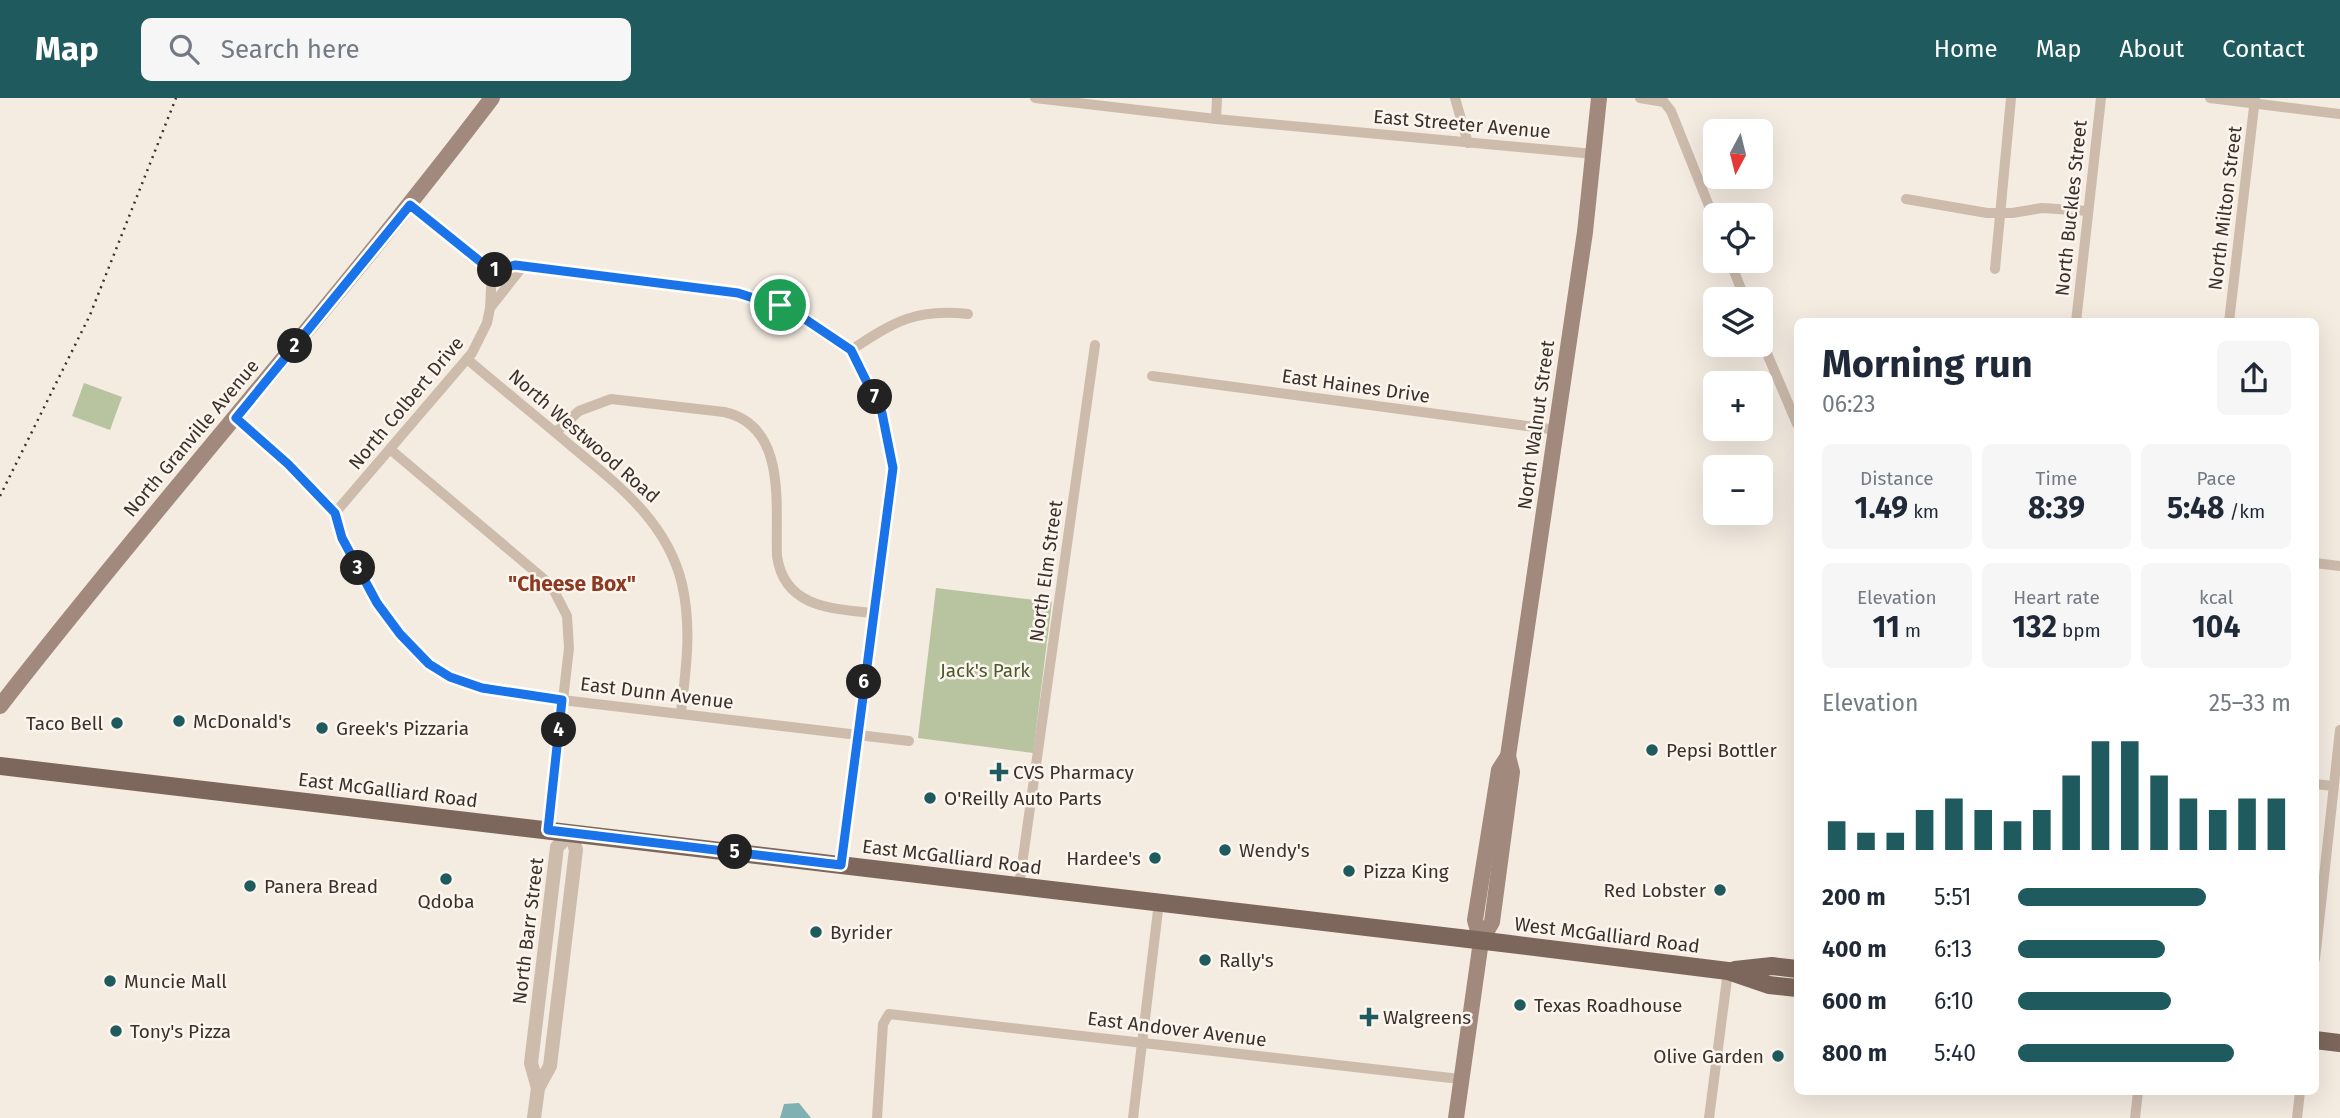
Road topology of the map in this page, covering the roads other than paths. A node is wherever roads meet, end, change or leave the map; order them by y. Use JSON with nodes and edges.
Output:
{"nodes":[{"id":1,"x":492,"y":98,"type":"edge"},
{"id":2,"x":1035,"y":98,"type":"edge"},
{"id":3,"x":1217,"y":98,"type":"edge"},
{"id":4,"x":1455,"y":98,"type":"edge"},
{"id":5,"x":1599,"y":98,"type":"edge"},
{"id":6,"x":1640,"y":98,"type":"edge"},
{"id":7,"x":2011,"y":98,"type":"edge"},
{"id":8,"x":2101,"y":98,"type":"edge"},
{"id":9,"x":2210,"y":98,"type":"edge"},
{"id":10,"x":1080,"y":100,"type":"edge"},
{"id":11,"x":2254,"y":101,"type":"edge"},
{"id":12,"x":2340,"y":114,"type":"edge"},
{"id":13,"x":1216,"y":119,"type":"junction"},
{"id":14,"x":1468,"y":143,"type":"junction"},
{"id":15,"x":1594,"y":154,"type":"junction"},
{"id":16,"x":1906,"y":199,"type":"dead end"},
{"id":17,"x":1708,"y":203,"type":"edge"},
{"id":18,"x":410,"y":205,"type":"junction"},
{"id":19,"x":2088,"y":211,"type":"junction"},
{"id":20,"x":2001,"y":213,"type":"junction"},
{"id":21,"x":523,"y":266,"type":"junction"},
{"id":22,"x":1995,"y":269,"type":"dead end"},
{"id":23,"x":492,"y":271,"type":"junction"},
{"id":24,"x":490,"y":308,"type":"junction"},
{"id":25,"x":968,"y":314,"type":"dead end"},
{"id":26,"x":2076,"y":318,"type":"edge"},
{"id":27,"x":2229,"y":318,"type":"edge"},
{"id":28,"x":1095,"y":345,"type":"dead end"},
{"id":29,"x":851,"y":350,"type":"junction"},
{"id":30,"x":1769,"y":357,"type":"edge"},
{"id":31,"x":467,"y":359,"type":"junction"},
{"id":32,"x":1152,"y":376,"type":"dead end"},
{"id":33,"x":1794,"y":417,"type":"edge"},
{"id":34,"x":236,"y":418,"type":"junction"},
{"id":35,"x":1557,"y":430,"type":"junction"},
{"id":36,"x":556,"y":432,"type":"junction"},
{"id":37,"x":391,"y":450,"type":"junction"},
{"id":38,"x":335,"y":513,"type":"junction"},
{"id":39,"x":2319,"y":563,"type":"edge"},
{"id":40,"x":2340,"y":566,"type":"edge"},
{"id":41,"x":873,"y":613,"type":"junction"},
{"id":42,"x":562,"y":700,"type":"junction"},
{"id":43,"x":0,"y":706,"type":"edge"},
{"id":44,"x":681,"y":712,"type":"junction"},
{"id":45,"x":2340,"y":730,"type":"edge"},
{"id":46,"x":857,"y":734,"type":"junction"},
{"id":47,"x":909,"y":741,"type":"dead end"},
{"id":48,"x":0,"y":765,"type":"edge"},
{"id":49,"x":2319,"y":784,"type":"edge"},
{"id":50,"x":2333,"y":786,"type":"junction"},
{"id":51,"x":548,"y":830,"type":"junction"},
{"id":52,"x":570,"y":833,"type":"junction"},
{"id":53,"x":841,"y":865,"type":"junction"},
{"id":54,"x":1019,"y":886,"type":"junction"},
{"id":55,"x":1159,"y":902,"type":"junction"},
{"id":56,"x":2319,"y":921,"type":"edge"},
{"id":57,"x":1481,"y":941,"type":"junction"},
{"id":58,"x":1794,"y":969,"type":"edge"},
{"id":59,"x":1728,"y":971,"type":"junction"},
{"id":60,"x":1794,"y":988,"type":"edge"},
{"id":61,"x":2319,"y":1040,"type":"edge"},
{"id":62,"x":1141,"y":1043,"type":"junction"},
{"id":63,"x":2340,"y":1043,"type":"edge"},
{"id":64,"x":1461,"y":1079,"type":"junction"},
{"id":65,"x":2138,"y":1095,"type":"edge"},
{"id":66,"x":2300,"y":1095,"type":"edge"},
{"id":67,"x":534,"y":1118,"type":"edge"},
{"id":68,"x":877,"y":1118,"type":"edge"},
{"id":69,"x":1133,"y":1118,"type":"edge"},
{"id":70,"x":1456,"y":1118,"type":"edge"},
{"id":71,"x":1709,"y":1118,"type":"edge"},
{"id":72,"x":2135,"y":1118,"type":"edge"},
{"id":73,"x":2297,"y":1118,"type":"edge"}],
"edges":[{"from":1,"to":18,"type":"main road","name":"North Granville Avenue"},
{"from":2,"to":10,"type":"street","name":"East Streeter Avenue"},
{"from":3,"to":13,"type":"street"},
{"from":4,"to":14,"type":"street"},
{"from":5,"to":15,"type":"main road","name":"North Walnut Street"},
{"from":6,"to":17,"type":"street"},
{"from":7,"to":20,"type":"street"},
{"from":8,"to":19,"type":"street","name":"North Buckles Street"},
{"from":9,"to":11,"type":"street"},
{"from":10,"to":13,"type":"street","name":"East Streeter Avenue"},
{"from":11,"to":12,"type":"street"},
{"from":11,"to":27,"type":"street","name":"North Milton Street"},
{"from":13,"to":14,"type":"street","name":"East Streeter Avenue"},
{"from":14,"to":15,"type":"street","name":"East Streeter Avenue"},
{"from":15,"to":35,"type":"main road","name":"North Walnut Street"},
{"from":16,"to":20,"type":"street"},
{"from":18,"to":23,"type":"street"},
{"from":18,"to":34,"type":"main road","name":"North Granville Avenue"},
{"from":19,"to":20,"type":"street"},
{"from":19,"to":26,"type":"street","name":"North Buckles Street"},
{"from":20,"to":22,"type":"street"},
{"from":21,"to":23,"type":"street"},
{"from":21,"to":24,"type":"street","name":"North Colbert Drive"},
{"from":21,"to":29,"type":"street"},
{"from":23,"to":24,"type":"street","name":"North Colbert Drive"},
{"from":24,"to":31,"type":"street","name":"North Colbert Drive"},
{"from":25,"to":29,"type":"street"},
{"from":28,"to":54,"type":"street","name":"North Elm Street"},
{"from":29,"to":41,"type":"street"},
{"from":30,"to":33,"type":"street"},
{"from":31,"to":36,"type":"street","name":"North Westwood Road"},
{"from":31,"to":37,"type":"street","name":"North Colbert Drive"},
{"from":32,"to":35,"type":"street","name":"East Haines Drive"},
{"from":34,"to":38,"type":"street","name":"East Dunn Avenue"},
{"from":34,"to":43,"type":"main road","name":"North Granville Avenue"},
{"from":35,"to":57,"type":"main road","name":"North Walnut Street"},
{"from":36,"to":41,"type":"street"},
{"from":36,"to":44,"type":"street","name":"North Westwood Road"},
{"from":37,"to":38,"type":"street","name":"North Colbert Drive"},
{"from":37,"to":42,"type":"street","name":"North Barr Street"},
{"from":38,"to":42,"type":"street","name":"East Dunn Avenue"},
{"from":39,"to":40,"type":"street"},
{"from":41,"to":46,"type":"street"},
{"from":42,"to":44,"type":"street","name":"East Dunn Avenue"},
{"from":42,"to":51,"type":"street","name":"North Barr Street"},
{"from":44,"to":46,"type":"street","name":"East Dunn Avenue"},
{"from":45,"to":50,"type":"street"},
{"from":46,"to":47,"type":"street","name":"East Dunn Avenue"},
{"from":46,"to":53,"type":"street"},
{"from":48,"to":51,"type":"main road","name":"East McGalliard Road"},
{"from":49,"to":50,"type":"street"},
{"from":50,"to":56,"type":"street"},
{"from":51,"to":52,"type":"main road","name":"East McGalliard Road"},
{"from":52,"to":53,"type":"main road","name":"East McGalliard Road"},
{"from":52,"to":67,"type":"street","name":"North Barr Street"},
{"from":53,"to":54,"type":"main road","name":"East McGalliard Road"},
{"from":54,"to":55,"type":"main road","name":"East McGalliard Road"},
{"from":55,"to":57,"type":"main road","name":"East McGalliard Road"},
{"from":55,"to":62,"type":"street"},
{"from":57,"to":59,"type":"main road","name":"West McGalliard Road"},
{"from":57,"to":64,"type":"main road","name":"North Walnut Street"},
{"from":58,"to":59,"type":"main road","name":"West McGalliard Road"},
{"from":59,"to":60,"type":"main road","name":"West McGalliard Road"},
{"from":59,"to":71,"type":"street"},
{"from":61,"to":63,"type":"main road"},
{"from":62,"to":64,"type":"street","name":"East Andover Avenue"},
{"from":62,"to":68,"type":"street","name":"East Andover Avenue"},
{"from":62,"to":69,"type":"street"},
{"from":64,"to":70,"type":"main road","name":"North Walnut Street"},
{"from":65,"to":72,"type":"street"},
{"from":66,"to":73,"type":"street"}]}
